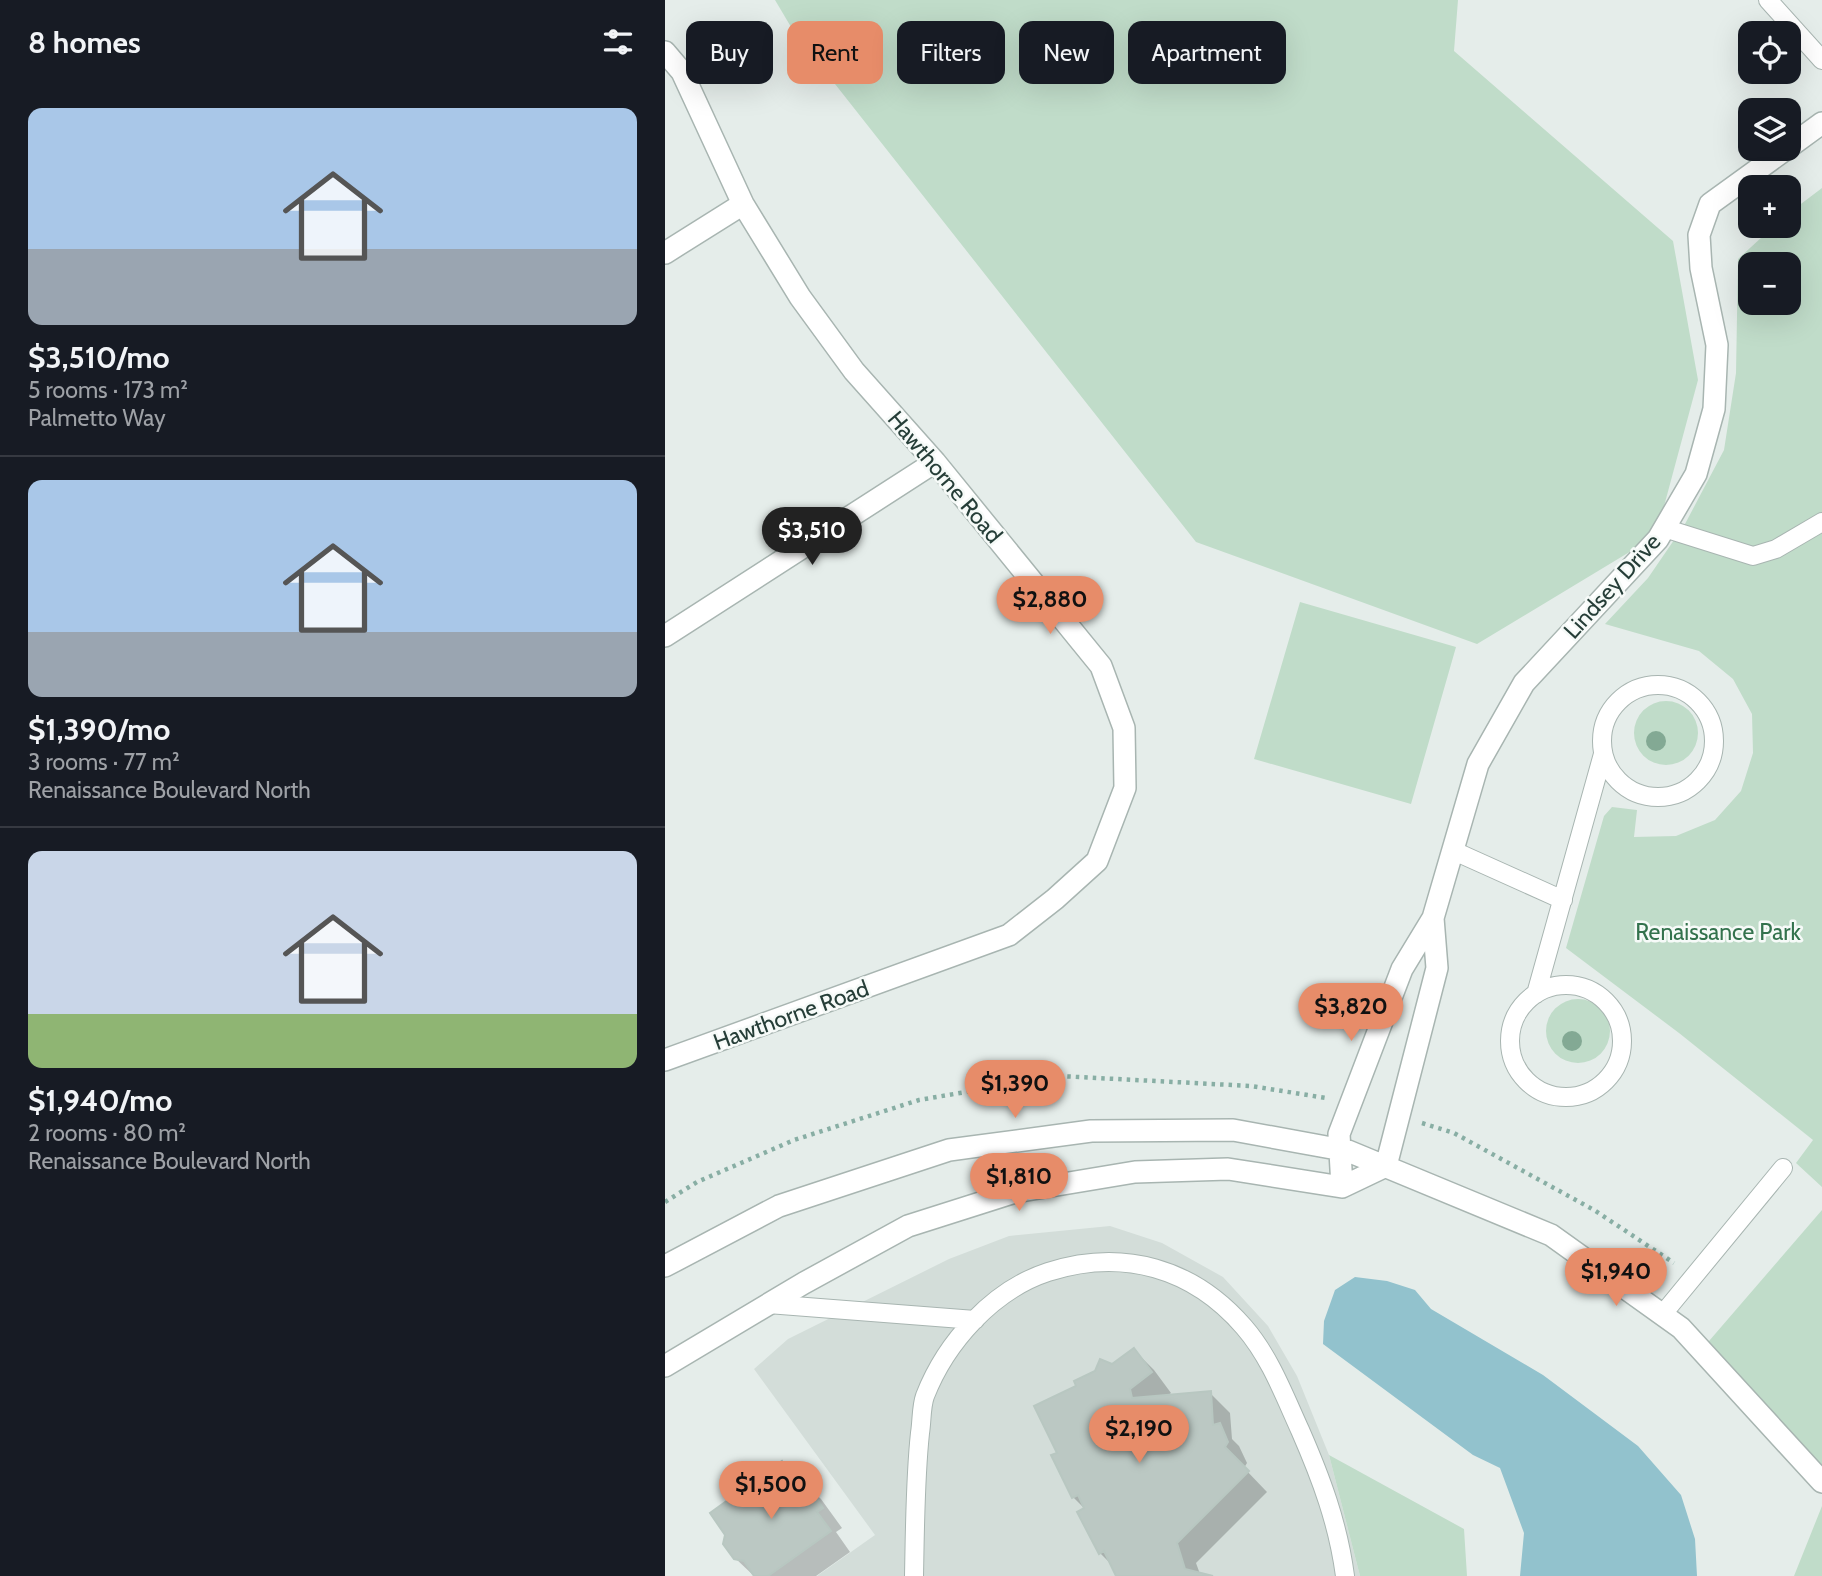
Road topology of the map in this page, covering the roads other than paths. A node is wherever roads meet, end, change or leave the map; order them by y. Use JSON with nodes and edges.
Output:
{"nodes":[{"id":1,"x":1767,"y":0,"type":"edge"},
{"id":2,"x":665,"y":52,"type":"edge"},
{"id":3,"x":1822,"y":60,"type":"edge"},
{"id":4,"x":1822,"y":123,"type":"edge"},
{"id":5,"x":1801,"y":138,"type":"edge"},
{"id":6,"x":1769,"y":161,"type":"edge"},
{"id":7,"x":743,"y":204,"type":"junction"},
{"id":8,"x":665,"y":253,"type":"edge"},
{"id":9,"x":935,"y":463,"type":"junction"},
{"id":10,"x":1822,"y":522,"type":"edge"},
{"id":11,"x":1664,"y":528,"type":"junction"},
{"id":12,"x":665,"y":636,"type":"edge"},
{"id":13,"x":1603,"y":754,"type":"junction"},
{"id":14,"x":1454,"y":851,"type":"junction"},
{"id":15,"x":1563,"y":900,"type":"junction"},
{"id":16,"x":1433,"y":918,"type":"junction"},
{"id":17,"x":1536,"y":994,"type":"junction"},
{"id":18,"x":665,"y":1060,"type":"edge"},
{"id":19,"x":1340,"y":1149,"type":"junction"},
{"id":20,"x":1386,"y":1166,"type":"junction"},
{"id":21,"x":1783,"y":1168,"type":"dead end"},
{"id":22,"x":1342,"y":1187,"type":"junction"},
{"id":23,"x":665,"y":1266,"type":"edge"},
{"id":24,"x":768,"y":1304,"type":"junction"},
{"id":25,"x":1662,"y":1315,"type":"junction"},
{"id":26,"x":975,"y":1320,"type":"junction"},
{"id":27,"x":665,"y":1366,"type":"edge"},
{"id":28,"x":1822,"y":1482,"type":"edge"},
{"id":29,"x":914,"y":1576,"type":"edge"},
{"id":30,"x":1345,"y":1576,"type":"edge"}],
"edges":[{"from":1,"to":3,"type":"lane"},
{"from":2,"to":7,"type":"street","name":"Hawthorne Road"},
{"from":4,"to":5,"type":"street","name":"Lindsey Drive"},
{"from":6,"to":11,"type":"street","name":"Lindsey Drive"},
{"from":7,"to":8,"type":"street"},
{"from":7,"to":9,"type":"street","name":"Hawthorne Road"},
{"from":9,"to":12,"type":"street"},
{"from":9,"to":18,"type":"street","name":"Hawthorne Road"},
{"from":10,"to":11,"type":"lane"},
{"from":11,"to":14,"type":"street","name":"Lindsey Drive"},
{"from":13,"to":13,"type":"lane"},
{"from":13,"to":15,"type":"lane"},
{"from":14,"to":15,"type":"lane"},
{"from":14,"to":16,"type":"street","name":"Lindsey Drive"},
{"from":15,"to":17,"type":"lane"},
{"from":16,"to":19,"type":"street","name":"Lindsey Drive"},
{"from":16,"to":20,"type":"street","name":"Lindsey Drive"},
{"from":17,"to":17,"type":"lane"},
{"from":19,"to":20,"type":"street"},
{"from":19,"to":22,"type":"street","name":"Lindsey Drive"},
{"from":19,"to":23,"type":"street"},
{"from":20,"to":22,"type":"street"},
{"from":20,"to":25,"type":"street"},
{"from":21,"to":25,"type":"lane"},
{"from":22,"to":24,"type":"street"},
{"from":24,"to":26,"type":"lane"},
{"from":24,"to":27,"type":"street"},
{"from":25,"to":28,"type":"street"},
{"from":26,"to":29,"type":"lane"},
{"from":26,"to":30,"type":"lane"}]}
